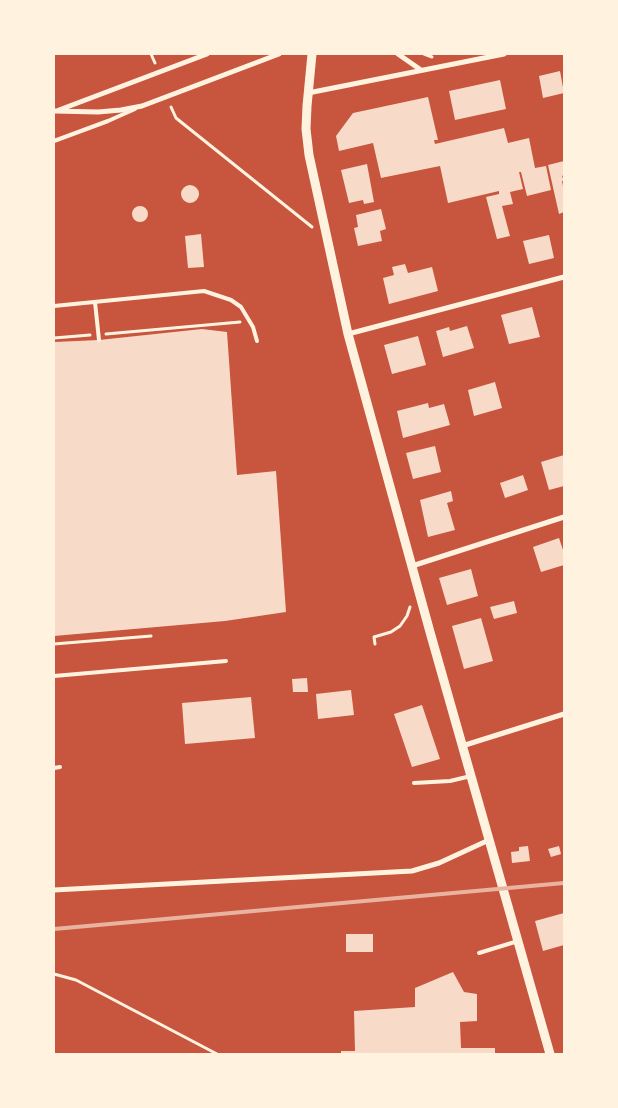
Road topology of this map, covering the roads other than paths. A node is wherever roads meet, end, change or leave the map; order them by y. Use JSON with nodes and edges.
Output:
{"nodes":[{"id":1,"x":207,"y":54,"type":"edge"},
{"id":2,"x":279,"y":54,"type":"edge"},
{"id":3,"x":312,"y":54,"type":"edge"},
{"id":4,"x":398,"y":54,"type":"edge"},
{"id":5,"x":504,"y":54,"type":"edge"},
{"id":6,"x":421,"y":70,"type":"junction"},
{"id":7,"x":308,"y":93,"type":"junction"},
{"id":8,"x":142,"y":106,"type":"junction"},
{"id":9,"x":54,"y":112,"type":"edge"},
{"id":10,"x":54,"y":141,"type":"edge"},
{"id":11,"x":564,"y":278,"type":"edge"},
{"id":12,"x":96,"y":302,"type":"junction"},
{"id":13,"x":54,"y":306,"type":"edge"},
{"id":14,"x":348,"y":334,"type":"junction"},
{"id":15,"x":99,"y":340,"type":"dead end"},
{"id":16,"x":257,"y":341,"type":"dead end"},
{"id":17,"x":564,"y":518,"type":"edge"},
{"id":18,"x":412,"y":566,"type":"junction"},
{"id":19,"x":226,"y":661,"type":"dead end"},
{"id":20,"x":54,"y":676,"type":"edge"},
{"id":21,"x":564,"y":714,"type":"edge"},
{"id":22,"x":462,"y":746,"type":"junction"},
{"id":23,"x":60,"y":767,"type":"dead end"},
{"id":24,"x":54,"y":768,"type":"edge"},
{"id":25,"x":470,"y":776,"type":"junction"},
{"id":26,"x":414,"y":783,"type":"dead end"},
{"id":27,"x":489,"y":840,"type":"junction"},
{"id":28,"x":54,"y":890,"type":"edge"},
{"id":29,"x":518,"y":941,"type":"junction"},
{"id":30,"x":479,"y":953,"type":"dead end"},
{"id":31,"x":550,"y":1054,"type":"edge"}],
"edges":[{"from":1,"to":9,"type":"street"},
{"from":2,"to":8,"type":"street"},
{"from":3,"to":7,"type":"street"},
{"from":4,"to":6,"type":"street"},
{"from":5,"to":6,"type":"street"},
{"from":6,"to":7,"type":"street"},
{"from":7,"to":14,"type":"street"},
{"from":8,"to":9,"type":"street"},
{"from":8,"to":10,"type":"lane"},
{"from":11,"to":14,"type":"street"},
{"from":12,"to":13,"type":"lane"},
{"from":12,"to":15,"type":"lane"},
{"from":12,"to":16,"type":"lane"},
{"from":14,"to":18,"type":"street"},
{"from":17,"to":18,"type":"street"},
{"from":18,"to":22,"type":"street"},
{"from":19,"to":20,"type":"lane"},
{"from":21,"to":22,"type":"street"},
{"from":22,"to":25,"type":"street"},
{"from":23,"to":24,"type":"lane"},
{"from":25,"to":26,"type":"lane"},
{"from":25,"to":27,"type":"street"},
{"from":27,"to":28,"type":"street"},
{"from":27,"to":29,"type":"street"},
{"from":29,"to":30,"type":"lane"},
{"from":29,"to":31,"type":"street"}]}
